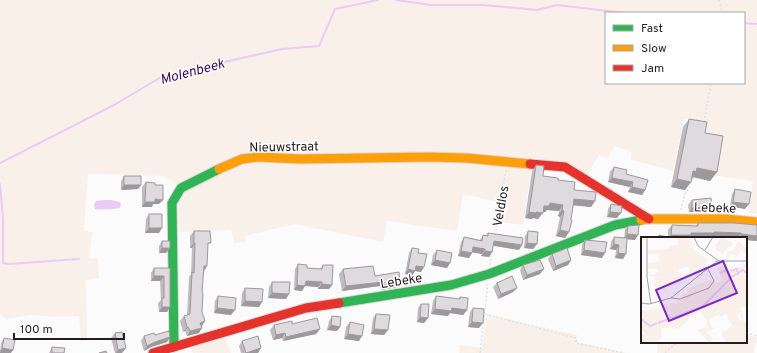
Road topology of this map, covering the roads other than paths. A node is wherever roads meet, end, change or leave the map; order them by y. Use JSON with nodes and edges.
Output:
{"nodes":[{"id":1,"x":649,"y":219,"type":"junction"},
{"id":2,"x":757,"y":222,"type":"edge"},
{"id":3,"x":174,"y":347,"type":"junction"},
{"id":4,"x":153,"y":353,"type":"edge"}],
"edges":[{"from":1,"to":2,"type":"street","name":"Lebeke"},
{"from":1,"to":3,"type":"street","name":"Lebeke"},
{"from":1,"to":3,"type":"street","name":"Nieuwstraat"},
{"from":3,"to":4,"type":"street","name":"Lebeke"}]}
